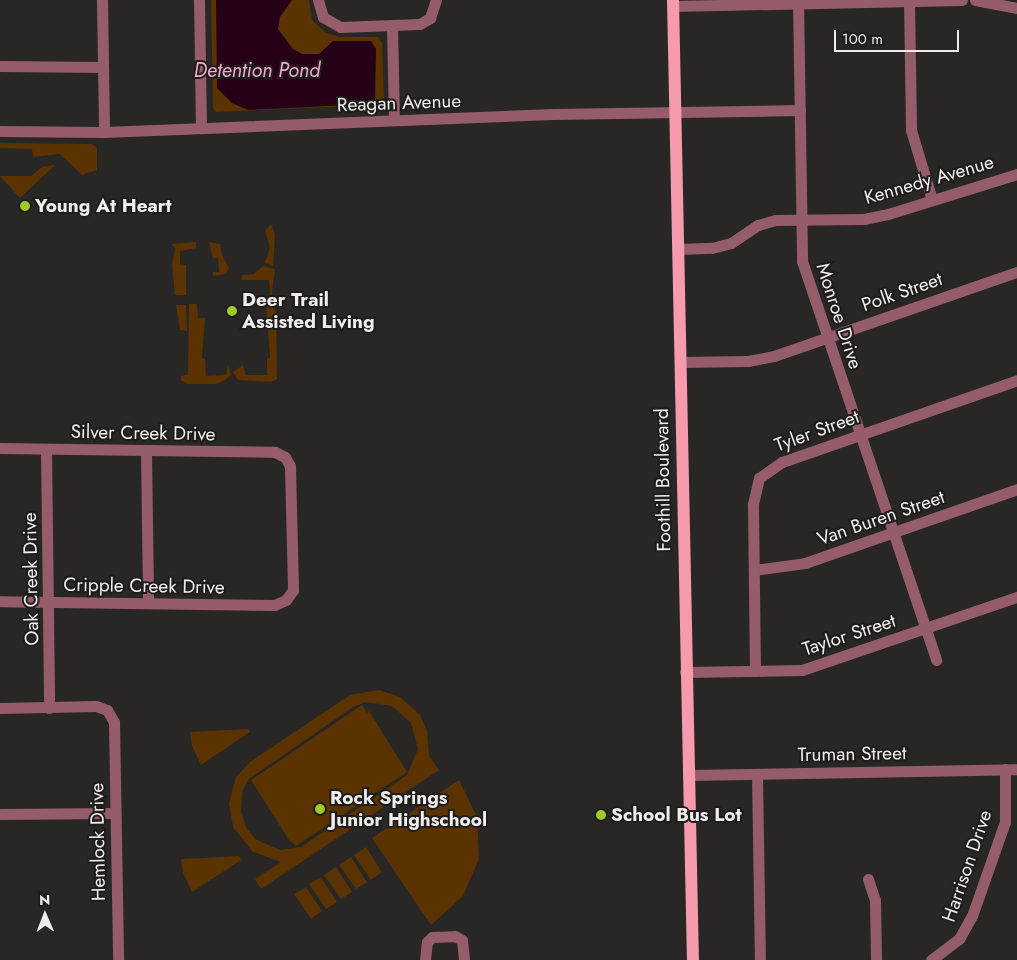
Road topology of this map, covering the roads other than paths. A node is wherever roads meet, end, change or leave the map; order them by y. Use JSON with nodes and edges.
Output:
{"nodes":[{"id":1,"x":102,"y":0,"type":"edge"},
{"id":2,"x":199,"y":0,"type":"edge"},
{"id":3,"x":436,"y":0,"type":"edge"},
{"id":4,"x":962,"y":0,"type":"edge"},
{"id":5,"x":975,"y":0,"type":"edge"},
{"id":6,"x":909,"y":1,"type":"edge"},
{"id":7,"x":318,"y":2,"type":"edge"},
{"id":8,"x":798,"y":2,"type":"edge"},
{"id":9,"x":673,"y":3,"type":"edge"},
{"id":10,"x":1017,"y":8,"type":"edge"},
{"id":11,"x":392,"y":26,"type":"junction"},
{"id":12,"x":0,"y":66,"type":"edge"},
{"id":13,"x":103,"y":67,"type":"junction"},
{"id":14,"x":800,"y":110,"type":"junction"},
{"id":15,"x":675,"y":113,"type":"junction"},
{"id":16,"x":394,"y":120,"type":"junction"},
{"id":17,"x":201,"y":127,"type":"junction"},
{"id":18,"x":0,"y":131,"type":"edge"},
{"id":19,"x":104,"y":132,"type":"junction"},
{"id":20,"x":1017,"y":174,"type":"edge"},
{"id":21,"x":932,"y":200,"type":"junction"},
{"id":22,"x":801,"y":219,"type":"junction"},
{"id":23,"x":678,"y":249,"type":"junction"},
{"id":24,"x":1017,"y":272,"type":"edge"},
{"id":25,"x":826,"y":337,"type":"junction"},
{"id":26,"x":680,"y":362,"type":"junction"},
{"id":27,"x":1017,"y":380,"type":"edge"},
{"id":28,"x":860,"y":434,"type":"junction"},
{"id":29,"x":0,"y":448,"type":"edge"},
{"id":30,"x":46,"y":449,"type":"junction"},
{"id":31,"x":146,"y":451,"type":"junction"},
{"id":32,"x":1017,"y":489,"type":"edge"},
{"id":33,"x":893,"y":532,"type":"junction"},
{"id":34,"x":754,"y":570,"type":"junction"},
{"id":35,"x":1017,"y":597,"type":"edge"},
{"id":36,"x":286,"y":600,"type":"joint"},
{"id":37,"x":0,"y":601,"type":"edge"},
{"id":38,"x":49,"y":603,"type":"junction"},
{"id":39,"x":148,"y":603,"type":"junction"},
{"id":40,"x":927,"y":628,"type":"junction"},
{"id":41,"x":936,"y":660,"type":"dead end"},
{"id":42,"x":755,"y":671,"type":"junction"},
{"id":43,"x":685,"y":672,"type":"junction"},
{"id":44,"x":0,"y":708,"type":"edge"},
{"id":45,"x":48,"y":708,"type":"junction"},
{"id":46,"x":1011,"y":769,"type":"edge"},
{"id":47,"x":757,"y":774,"type":"junction"},
{"id":48,"x":688,"y":775,"type":"junction"},
{"id":49,"x":114,"y":812,"type":"junction"},
{"id":50,"x":0,"y":814,"type":"edge"},
{"id":51,"x":868,"y":879,"type":"dead end"},
{"id":52,"x":118,"y":960,"type":"edge"},
{"id":53,"x":425,"y":960,"type":"edge"},
{"id":54,"x":464,"y":960,"type":"edge"},
{"id":55,"x":693,"y":960,"type":"edge"},
{"id":56,"x":760,"y":960,"type":"edge"},
{"id":57,"x":876,"y":960,"type":"edge"},
{"id":58,"x":931,"y":960,"type":"edge"}],
"edges":[{"from":1,"to":13,"type":"street"},
{"from":2,"to":17,"type":"street"},
{"from":3,"to":11,"type":"street"},
{"from":4,"to":6,"type":"street"},
{"from":5,"to":10,"type":"street"},
{"from":6,"to":8,"type":"street"},
{"from":6,"to":21,"type":"street"},
{"from":7,"to":11,"type":"street"},
{"from":8,"to":9,"type":"street"},
{"from":8,"to":14,"type":"street","name":"Monroe Drive"},
{"from":9,"to":15,"type":"main road","name":"Foothill Boulevard"},
{"from":11,"to":16,"type":"street"},
{"from":12,"to":13,"type":"street"},
{"from":13,"to":19,"type":"street"},
{"from":14,"to":15,"type":"street","name":"Reagan Avenue"},
{"from":14,"to":22,"type":"street","name":"Monroe Drive"},
{"from":15,"to":16,"type":"street","name":"Reagan Avenue"},
{"from":15,"to":23,"type":"main road","name":"Foothill Boulevard"},
{"from":16,"to":17,"type":"street","name":"Reagan Avenue"},
{"from":17,"to":19,"type":"street","name":"Reagan Avenue"},
{"from":18,"to":19,"type":"street","name":"Reagan Avenue"},
{"from":20,"to":21,"type":"street","name":"Kennedy Avenue"},
{"from":21,"to":22,"type":"street","name":"Kennedy Avenue"},
{"from":22,"to":23,"type":"street","name":"Kennedy Avenue"},
{"from":22,"to":25,"type":"street","name":"Monroe Drive"},
{"from":23,"to":26,"type":"main road","name":"Foothill Boulevard"},
{"from":24,"to":25,"type":"street","name":"Polk Street"},
{"from":25,"to":26,"type":"street","name":"Polk Street"},
{"from":25,"to":28,"type":"street","name":"Monroe Drive"},
{"from":26,"to":43,"type":"main road","name":"Foothill Boulevard"},
{"from":27,"to":28,"type":"street","name":"Tyler Street"},
{"from":28,"to":33,"type":"street","name":"Monroe Drive"},
{"from":28,"to":34,"type":"street","name":"Tyler Street"},
{"from":29,"to":30,"type":"street","name":"Silver Creek Drive"},
{"from":30,"to":31,"type":"street","name":"Silver Creek Drive"},
{"from":30,"to":38,"type":"street","name":"Oak Creek Drive"},
{"from":31,"to":36,"type":"street","name":"Silver Creek Drive"},
{"from":31,"to":39,"type":"street"},
{"from":32,"to":33,"type":"street","name":"Van Buren Street"},
{"from":33,"to":34,"type":"street","name":"Van Buren Street"},
{"from":33,"to":40,"type":"street","name":"Monroe Drive"},
{"from":34,"to":42,"type":"street","name":"Tyler Street"},
{"from":35,"to":40,"type":"street","name":"Taylor Street"},
{"from":36,"to":39,"type":"street","name":"Cripple Creek Drive"},
{"from":37,"to":38,"type":"street","name":"Cripple Creek Drive"},
{"from":38,"to":39,"type":"street","name":"Cripple Creek Drive"},
{"from":38,"to":45,"type":"street","name":"Oak Creek Drive"},
{"from":40,"to":41,"type":"street","name":"Monroe Drive"},
{"from":40,"to":42,"type":"street","name":"Taylor Street"},
{"from":42,"to":43,"type":"street","name":"Taylor Street"},
{"from":43,"to":48,"type":"main road","name":"Foothill Boulevard"},
{"from":44,"to":45,"type":"street"},
{"from":45,"to":49,"type":"street","name":"Hemlock Drive"},
{"from":46,"to":47,"type":"street","name":"Truman Street"},
{"from":46,"to":58,"type":"street","name":"Harrison Drive"},
{"from":47,"to":48,"type":"street","name":"Truman Street"},
{"from":47,"to":56,"type":"street"},
{"from":48,"to":55,"type":"main road","name":"Foothill Boulevard"},
{"from":49,"to":50,"type":"street"},
{"from":49,"to":52,"type":"street","name":"Hemlock Drive"},
{"from":51,"to":57,"type":"street"},
{"from":53,"to":54,"type":"street"}]}
